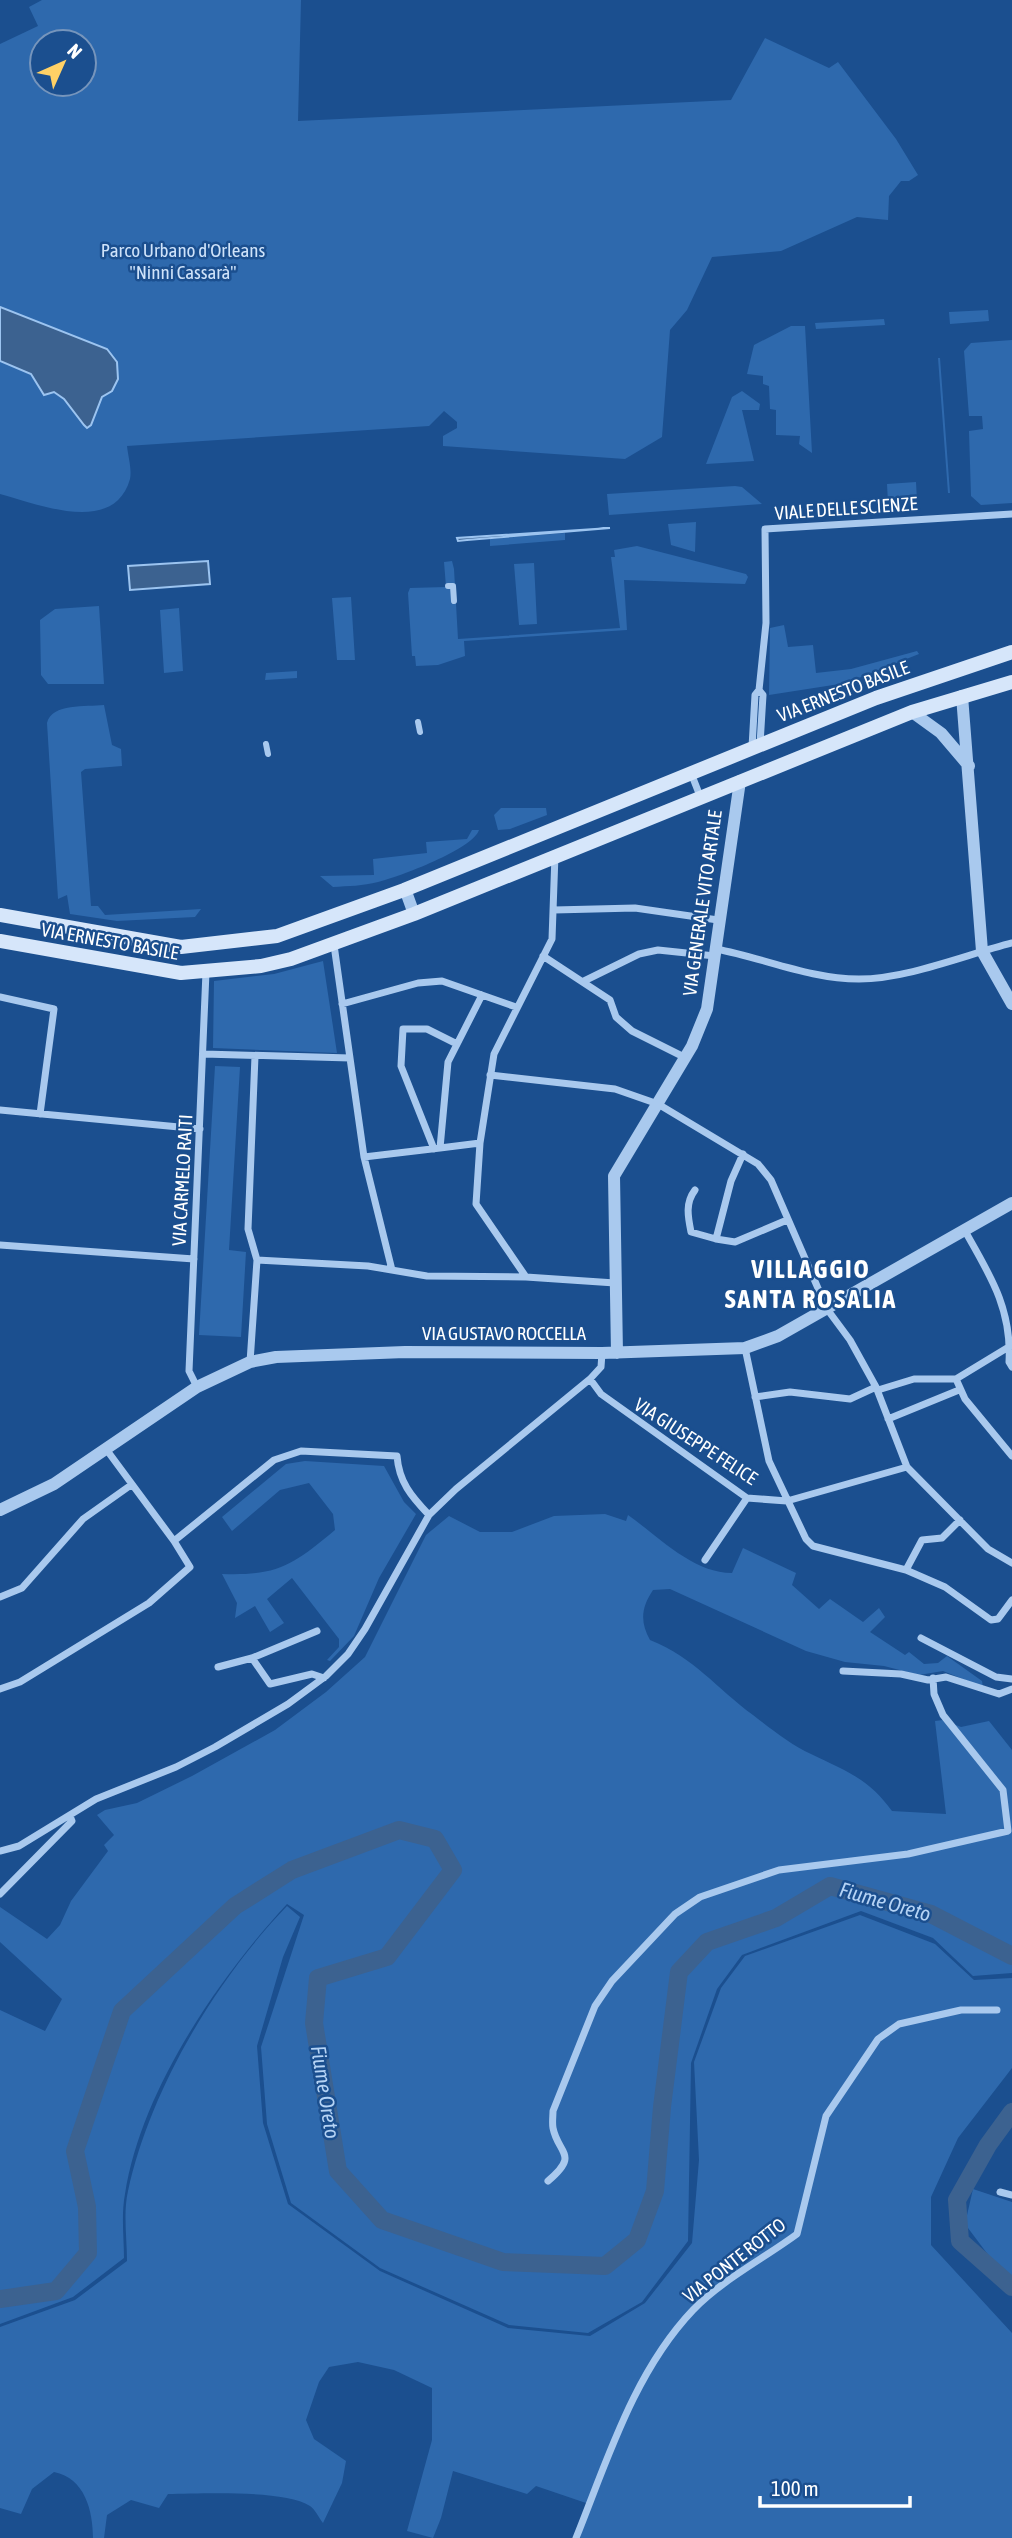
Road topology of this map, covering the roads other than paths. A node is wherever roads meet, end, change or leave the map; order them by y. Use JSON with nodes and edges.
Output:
{"nodes":[{"id":1,"x":1010,"y":515,"type":"edge"},
{"id":2,"x":448,"y":586,"type":"dead end"},
{"id":3,"x":454,"y":601,"type":"dead end"},
{"id":4,"x":1012,"y":652,"type":"edge"},
{"id":5,"x":1012,"y":682,"type":"edge"},
{"id":6,"x":962,"y":696,"type":"junction"},
{"id":7,"x":912,"y":712,"type":"junction"},
{"id":8,"x":418,"y":722,"type":"dead end"},
{"id":9,"x":420,"y":732,"type":"dead end"},
{"id":10,"x":266,"y":744,"type":"dead end"},
{"id":11,"x":756,"y":746,"type":"junction"},
{"id":12,"x":268,"y":754,"type":"dead end"},
{"id":13,"x":969,"y":766,"type":"junction"},
{"id":14,"x":690,"y":772,"type":"junction"},
{"id":15,"x":740,"y":780,"type":"junction"},
{"id":16,"x":700,"y":796,"type":"junction"},
{"id":17,"x":555,"y":855,"type":"junction"},
{"id":18,"x":405,"y":889,"type":"junction"},
{"id":19,"x":554,"y":910,"type":"junction"},
{"id":20,"x":414,"y":914,"type":"junction"},
{"id":21,"x":0,"y":915,"type":"edge"},
{"id":22,"x":718,"y":920,"type":"junction"},
{"id":23,"x":0,"y":941,"type":"edge"},
{"id":24,"x":1012,"y":943,"type":"edge"},
{"id":25,"x":334,"y":945,"type":"junction"},
{"id":26,"x":982,"y":951,"type":"junction"},
{"id":27,"x":715,"y":953,"type":"junction"},
{"id":28,"x":543,"y":956,"type":"junction"},
{"id":29,"x":206,"y":972,"type":"junction"},
{"id":30,"x":584,"y":981,"type":"junction"},
{"id":31,"x":482,"y":995,"type":"junction"},
{"id":32,"x":0,"y":997,"type":"edge"},
{"id":33,"x":342,"y":1004,"type":"junction"},
{"id":34,"x":1012,"y":1004,"type":"edge"},
{"id":35,"x":516,"y":1007,"type":"junction"},
{"id":36,"x":457,"y":1044,"type":"junction"},
{"id":37,"x":204,"y":1054,"type":"junction"},
{"id":38,"x":256,"y":1056,"type":"junction"},
{"id":39,"x":684,"y":1057,"type":"junction"},
{"id":40,"x":350,"y":1058,"type":"junction"},
{"id":41,"x":490,"y":1075,"type":"junction"},
{"id":42,"x":658,"y":1104,"type":"junction"},
{"id":43,"x":0,"y":1110,"type":"edge"},
{"id":44,"x":40,"y":1114,"type":"junction"},
{"id":45,"x":200,"y":1129,"type":"junction"},
{"id":46,"x":480,"y":1143,"type":"junction"},
{"id":47,"x":437,"y":1148,"type":"junction"},
{"id":48,"x":743,"y":1154,"type":"junction"},
{"id":49,"x":364,"y":1157,"type":"junction"},
{"id":50,"x":695,"y":1190,"type":"dead end"},
{"id":51,"x":1012,"y":1203,"type":"edge"},
{"id":52,"x":787,"y":1220,"type":"junction"},
{"id":53,"x":965,"y":1231,"type":"junction"},
{"id":54,"x":716,"y":1239,"type":"junction"},
{"id":55,"x":0,"y":1245,"type":"edge"},
{"id":56,"x":194,"y":1259,"type":"junction"},
{"id":57,"x":257,"y":1260,"type":"junction"},
{"id":58,"x":392,"y":1270,"type":"junction"},
{"id":59,"x":526,"y":1277,"type":"junction"},
{"id":60,"x":615,"y":1283,"type":"junction"},
{"id":61,"x":827,"y":1309,"type":"junction"},
{"id":62,"x":1012,"y":1345,"type":"edge"},
{"id":63,"x":745,"y":1348,"type":"junction"},
{"id":64,"x":603,"y":1353,"type":"junction"},
{"id":65,"x":617,"y":1353,"type":"junction"},
{"id":66,"x":250,"y":1362,"type":"junction"},
{"id":67,"x":1012,"y":1367,"type":"edge"},
{"id":68,"x":590,"y":1379,"type":"junction"},
{"id":69,"x":956,"y":1379,"type":"junction"},
{"id":70,"x":197,"y":1387,"type":"junction"},
{"id":71,"x":877,"y":1389,"type":"junction"},
{"id":72,"x":959,"y":1390,"type":"junction"},
{"id":73,"x":755,"y":1397,"type":"junction"},
{"id":74,"x":888,"y":1419,"type":"junction"},
{"id":75,"x":106,"y":1449,"type":"junction"},
{"id":76,"x":1012,"y":1456,"type":"edge"},
{"id":77,"x":907,"y":1467,"type":"junction"},
{"id":78,"x":131,"y":1485,"type":"junction"},
{"id":79,"x":747,"y":1498,"type":"junction"},
{"id":80,"x":787,"y":1501,"type":"junction"},
{"id":81,"x":0,"y":1510,"type":"edge"},
{"id":82,"x":429,"y":1516,"type":"junction"},
{"id":83,"x":960,"y":1520,"type":"junction"},
{"id":84,"x":174,"y":1541,"type":"junction"},
{"id":85,"x":705,"y":1560,"type":"dead end"},
{"id":86,"x":1012,"y":1563,"type":"edge"},
{"id":87,"x":906,"y":1570,"type":"junction"},
{"id":88,"x":0,"y":1597,"type":"edge"},
{"id":89,"x":1012,"y":1600,"type":"edge"},
{"id":90,"x":317,"y":1631,"type":"dead end"},
{"id":91,"x":921,"y":1638,"type":"dead end"},
{"id":92,"x":252,"y":1658,"type":"junction"},
{"id":93,"x":218,"y":1667,"type":"dead end"},
{"id":94,"x":843,"y":1671,"type":"dead end"},
{"id":95,"x":324,"y":1678,"type":"junction"},
{"id":96,"x":933,"y":1678,"type":"junction"},
{"id":97,"x":1012,"y":1679,"type":"edge"},
{"id":98,"x":0,"y":1689,"type":"edge"},
{"id":99,"x":1012,"y":1689,"type":"edge"},
{"id":100,"x":70,"y":1816,"type":"junction"},
{"id":101,"x":0,"y":1850,"type":"edge"},
{"id":102,"x":0,"y":1894,"type":"edge"},
{"id":103,"x":997,"y":2010,"type":"dead end"},
{"id":104,"x":548,"y":2181,"type":"dead end"},
{"id":105,"x":1000,"y":2192,"type":"dead end"},
{"id":106,"x":1012,"y":2194,"type":"edge"},
{"id":107,"x":576,"y":2538,"type":"edge"}],
"edges":[{"from":1,"to":11,"type":"street","name":"VIALE DELLE SCIENZE"},
{"from":2,"to":3,"type":"street"},
{"from":4,"to":11,"type":"main road","name":"VIA ERNESTO BASILE"},
{"from":5,"to":6,"type":"main road","name":"VIA ERNESTO BASILE"},
{"from":6,"to":7,"type":"main road","name":"VIA ERNESTO BASILE"},
{"from":6,"to":13,"type":"street"},
{"from":7,"to":13,"type":"street"},
{"from":7,"to":15,"type":"main road","name":"VIA ERNESTO BASILE"},
{"from":8,"to":9,"type":"street"},
{"from":10,"to":12,"type":"street"},
{"from":11,"to":14,"type":"main road","name":"VIA ERNESTO BASILE"},
{"from":13,"to":26,"type":"street"},
{"from":14,"to":16,"type":"street"},
{"from":14,"to":18,"type":"main road","name":"VIA ERNESTO BASILE"},
{"from":15,"to":16,"type":"main road","name":"VIA ERNESTO BASILE"},
{"from":15,"to":22,"type":"street","name":"VIA GENERALE VITO ARTALE"},
{"from":16,"to":17,"type":"main road","name":"VIA ERNESTO BASILE"},
{"from":17,"to":19,"type":"street"},
{"from":17,"to":20,"type":"main road","name":"VIA ERNESTO BASILE"},
{"from":18,"to":20,"type":"street"},
{"from":18,"to":21,"type":"main road","name":"VIA ERNESTO BASILE"},
{"from":19,"to":22,"type":"street"},
{"from":19,"to":28,"type":"street"},
{"from":20,"to":25,"type":"main road","name":"VIA ERNESTO BASILE"},
{"from":22,"to":27,"type":"street","name":"VIA GENERALE VITO ARTALE"},
{"from":23,"to":29,"type":"main road","name":"VIA ERNESTO BASILE"},
{"from":24,"to":26,"type":"street"},
{"from":25,"to":29,"type":"main road","name":"VIA ERNESTO BASILE"},
{"from":25,"to":33,"type":"street"},
{"from":26,"to":27,"type":"street"},
{"from":26,"to":34,"type":"street"},
{"from":27,"to":30,"type":"street"},
{"from":27,"to":39,"type":"street","name":"VIA GENERALE VITO ARTALE"},
{"from":28,"to":30,"type":"street"},
{"from":28,"to":35,"type":"street"},
{"from":29,"to":37,"type":"street","name":"VIA CARMELO RAITI"},
{"from":30,"to":39,"type":"street"},
{"from":31,"to":33,"type":"street"},
{"from":31,"to":35,"type":"street"},
{"from":31,"to":36,"type":"street"},
{"from":32,"to":44,"type":"street"},
{"from":33,"to":40,"type":"street"},
{"from":35,"to":41,"type":"street"},
{"from":36,"to":47,"type":"street"},
{"from":36,"to":47,"type":"street"},
{"from":37,"to":38,"type":"street"},
{"from":37,"to":45,"type":"street","name":"VIA CARMELO RAITI"},
{"from":38,"to":40,"type":"street"},
{"from":38,"to":57,"type":"street"},
{"from":39,"to":42,"type":"street","name":"VIA GENERALE VITO ARTALE"},
{"from":40,"to":49,"type":"street"},
{"from":41,"to":42,"type":"street"},
{"from":41,"to":46,"type":"street"},
{"from":42,"to":48,"type":"street"},
{"from":42,"to":60,"type":"street","name":"VIA GENERALE VITO ARTALE"},
{"from":43,"to":44,"type":"street"},
{"from":44,"to":45,"type":"street"},
{"from":45,"to":56,"type":"street","name":"VIA CARMELO RAITI"},
{"from":46,"to":47,"type":"street"},
{"from":46,"to":59,"type":"street"},
{"from":47,"to":49,"type":"street"},
{"from":48,"to":52,"type":"street"},
{"from":48,"to":54,"type":"street"},
{"from":49,"to":58,"type":"street"},
{"from":50,"to":54,"type":"street"},
{"from":51,"to":53,"type":"street","name":"VIA GUSTAVO ROCCELLA"},
{"from":52,"to":54,"type":"street"},
{"from":52,"to":61,"type":"street"},
{"from":53,"to":61,"type":"street","name":"VIA GUSTAVO ROCCELLA"},
{"from":53,"to":62,"type":"street"},
{"from":55,"to":56,"type":"street"},
{"from":56,"to":70,"type":"street","name":"VIA CARMELO RAITI"},
{"from":57,"to":58,"type":"street"},
{"from":57,"to":66,"type":"street"},
{"from":58,"to":59,"type":"street"},
{"from":59,"to":60,"type":"street"},
{"from":60,"to":65,"type":"street","name":"VIA GENERALE VITO ARTALE"},
{"from":61,"to":63,"type":"street","name":"VIA GUSTAVO ROCCELLA"},
{"from":61,"to":71,"type":"street"},
{"from":62,"to":67,"type":"street"},
{"from":62,"to":69,"type":"street"},
{"from":63,"to":65,"type":"street","name":"VIA GUSTAVO ROCCELLA"},
{"from":63,"to":73,"type":"street"},
{"from":64,"to":65,"type":"street","name":"VIA GUSTAVO ROCCELLA"},
{"from":64,"to":66,"type":"street","name":"VIA GUSTAVO ROCCELLA"},
{"from":64,"to":68,"type":"street"},
{"from":66,"to":70,"type":"street","name":"VIA GUSTAVO ROCCELLA"},
{"from":68,"to":79,"type":"street","name":"VIA GIUSEPPE FELICE"},
{"from":68,"to":82,"type":"street"},
{"from":69,"to":71,"type":"street"},
{"from":69,"to":72,"type":"street"},
{"from":70,"to":75,"type":"street","name":"VIA GUSTAVO ROCCELLA"},
{"from":71,"to":73,"type":"street"},
{"from":71,"to":74,"type":"street"},
{"from":72,"to":74,"type":"street"},
{"from":72,"to":76,"type":"street"},
{"from":73,"to":80,"type":"street"},
{"from":74,"to":77,"type":"street"},
{"from":75,"to":78,"type":"street"},
{"from":75,"to":81,"type":"street","name":"VIA GUSTAVO ROCCELLA"},
{"from":77,"to":80,"type":"street","name":"VIA GIUSEPPE FELICE"},
{"from":77,"to":83,"type":"street"},
{"from":78,"to":84,"type":"street"},
{"from":78,"to":88,"type":"street"},
{"from":79,"to":80,"type":"street","name":"VIA GIUSEPPE FELICE"},
{"from":79,"to":85,"type":"street"},
{"from":80,"to":87,"type":"street"},
{"from":82,"to":84,"type":"street"},
{"from":82,"to":95,"type":"street"},
{"from":83,"to":86,"type":"street"},
{"from":83,"to":87,"type":"street"},
{"from":84,"to":98,"type":"street"},
{"from":87,"to":89,"type":"street"},
{"from":90,"to":92,"type":"street"},
{"from":91,"to":97,"type":"street"},
{"from":92,"to":93,"type":"street"},
{"from":92,"to":95,"type":"street"},
{"from":94,"to":96,"type":"street"},
{"from":95,"to":100,"type":"street"},
{"from":96,"to":99,"type":"street"},
{"from":96,"to":104,"type":"street"},
{"from":100,"to":101,"type":"street"},
{"from":100,"to":102,"type":"street"},
{"from":103,"to":107,"type":"street","name":"VIA PONTE ROTTO"},
{"from":105,"to":106,"type":"street"}]}
